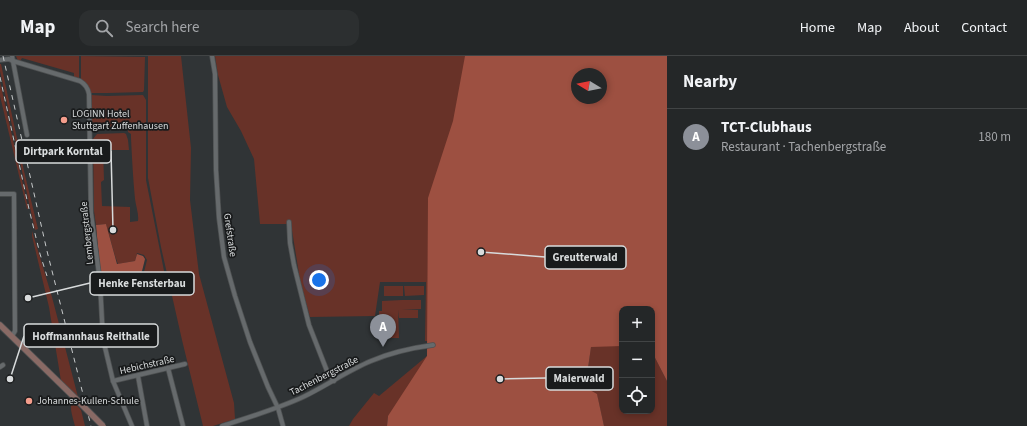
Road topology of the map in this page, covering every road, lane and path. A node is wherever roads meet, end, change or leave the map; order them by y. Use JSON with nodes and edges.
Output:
{"nodes":[{"id":1,"x":212,"y":56,"type":"edge"},
{"id":2,"x":12,"y":58,"type":"edge"},
{"id":3,"x":0,"y":60,"type":"edge"},
{"id":4,"x":27,"y":135,"type":"dead end"},
{"id":5,"x":0,"y":194,"type":"edge"},
{"id":6,"x":289,"y":222,"type":"dead end"},
{"id":7,"x":0,"y":325,"type":"edge"},
{"id":8,"x":12,"y":336,"type":"junction"},
{"id":9,"x":433,"y":345,"type":"dead end"},
{"id":10,"x":185,"y":364,"type":"dead end"},
{"id":11,"x":168,"y":368,"type":"junction"},
{"id":12,"x":138,"y":376,"type":"junction"},
{"id":13,"x":113,"y":381,"type":"junction"},
{"id":14,"x":334,"y":381,"type":"junction"},
{"id":15,"x":278,"y":408,"type":"junction"},
{"id":16,"x":103,"y":426,"type":"edge"},
{"id":17,"x":132,"y":426,"type":"edge"},
{"id":18,"x":146,"y":426,"type":"edge"},
{"id":19,"x":183,"y":426,"type":"edge"},
{"id":20,"x":222,"y":426,"type":"edge"},
{"id":21,"x":283,"y":426,"type":"edge"}],
"edges":[{"from":1,"to":15,"type":"street","name":"Grefstraße"},
{"from":2,"to":3,"type":"street"},
{"from":2,"to":4,"type":"street"},
{"from":2,"to":13,"type":"street","name":"Lembergstraße"},
{"from":5,"to":8,"type":"street"},
{"from":6,"to":14,"type":"street"},
{"from":7,"to":8,"type":"main road"},
{"from":8,"to":16,"type":"main road","bridge":true},
{"from":9,"to":14,"type":"street","name":"Tachenbergstraße"},
{"from":10,"to":11,"type":"street","name":"Hebichstraße"},
{"from":11,"to":12,"type":"street","name":"Hebichstraße"},
{"from":11,"to":19,"type":"street"},
{"from":12,"to":13,"type":"street","name":"Hebichstraße"},
{"from":12,"to":18,"type":"street"},
{"from":13,"to":17,"type":"street","name":"Lembergstraße"},
{"from":14,"to":15,"type":"street","name":"Tachenbergstraße"},
{"from":15,"to":20,"type":"street","name":"Tachenbergstraße"},
{"from":15,"to":21,"type":"street","name":"Grefstraße"}]}
